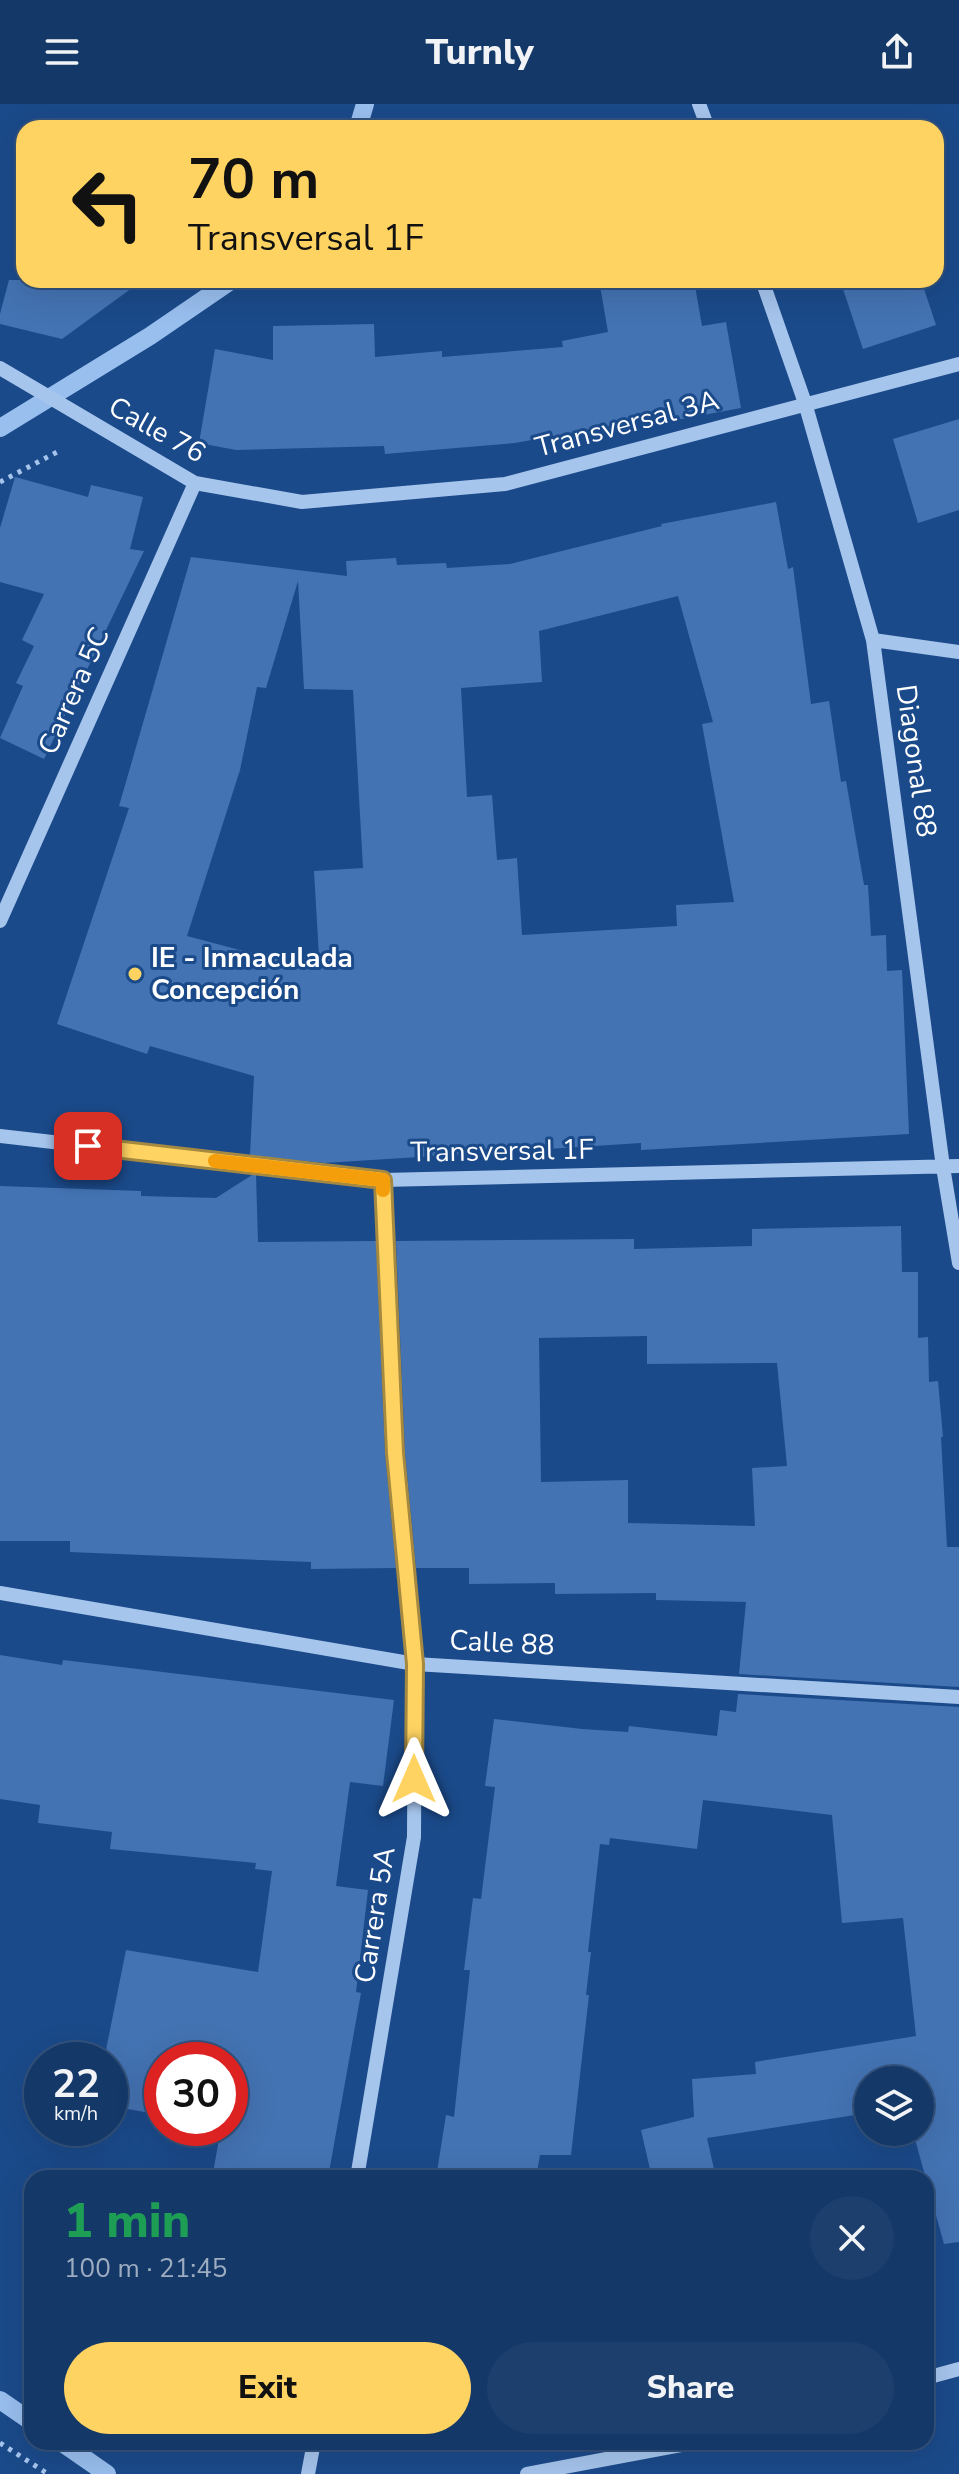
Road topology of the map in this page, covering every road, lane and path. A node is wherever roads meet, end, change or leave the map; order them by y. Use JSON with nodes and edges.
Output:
{"nodes":[{"id":1,"x":765,"y":288,"type":"edge"},
{"id":2,"x":959,"y":364,"type":"edge"},
{"id":3,"x":3,"y":370,"type":"edge"},
{"id":4,"x":805,"y":403,"type":"junction"},
{"id":5,"x":102,"y":430,"type":"junction"},
{"id":6,"x":0,"y":482,"type":"edge"},
{"id":7,"x":195,"y":483,"type":"junction"},
{"id":8,"x":302,"y":502,"type":"joint"},
{"id":9,"x":873,"y":640,"type":"junction"},
{"id":10,"x":959,"y":652,"type":"edge"},
{"id":11,"x":0,"y":921,"type":"edge"},
{"id":12,"x":0,"y":1136,"type":"edge"},
{"id":13,"x":959,"y":1166,"type":"edge"},
{"id":14,"x":943,"y":1167,"type":"junction"},
{"id":15,"x":383,"y":1180,"type":"junction"},
{"id":16,"x":959,"y":1263,"type":"edge"},
{"id":17,"x":0,"y":1593,"type":"edge"},
{"id":18,"x":415,"y":1664,"type":"junction"},
{"id":19,"x":959,"y":1697,"type":"edge"},
{"id":20,"x":358,"y":2170,"type":"edge"},
{"id":21,"x":959,"y":2369,"type":"edge"},
{"id":22,"x":934,"y":2376,"type":"edge"},
{"id":23,"x":0,"y":2443,"type":"edge"},
{"id":24,"x":312,"y":2450,"type":"edge"},
{"id":25,"x":654,"y":2450,"type":"edge"},
{"id":26,"x":48,"y":2474,"type":"edge"},
{"id":27,"x":308,"y":2474,"type":"edge"},
{"id":28,"x":527,"y":2474,"type":"edge"}],
"edges":[{"from":1,"to":4,"type":"street","name":"Diagonal 88"},
{"from":2,"to":4,"type":"street","name":"Transversal 3A"},
{"from":3,"to":5,"type":"street","name":"Calle 76"},
{"from":4,"to":8,"type":"street","name":"Transversal 3A"},
{"from":4,"to":9,"type":"street","name":"Diagonal 88"},
{"from":5,"to":6,"type":"path"},
{"from":5,"to":7,"type":"street","name":"Calle 76"},
{"from":7,"to":8,"type":"street","name":"Calle 76"},
{"from":7,"to":11,"type":"street","name":"Carrera 5C"},
{"from":9,"to":10,"type":"street"},
{"from":9,"to":14,"type":"street","name":"Diagonal 88"},
{"from":12,"to":15,"type":"street","name":"Transversal 1F"},
{"from":13,"to":14,"type":"street","name":"Transversal 1F"},
{"from":14,"to":15,"type":"street","name":"Transversal 1F"},
{"from":14,"to":16,"type":"street","name":"Diagonal 88"},
{"from":15,"to":18,"type":"street","name":"Carrera 5A"},
{"from":17,"to":18,"type":"street","name":"Calle 88"},
{"from":18,"to":19,"type":"street","name":"Calle 88"},
{"from":18,"to":20,"type":"street","name":"Carrera 5A"},
{"from":21,"to":22,"type":"street"},
{"from":23,"to":26,"type":"path"},
{"from":24,"to":27,"type":"street"},
{"from":25,"to":28,"type":"street"}]}
